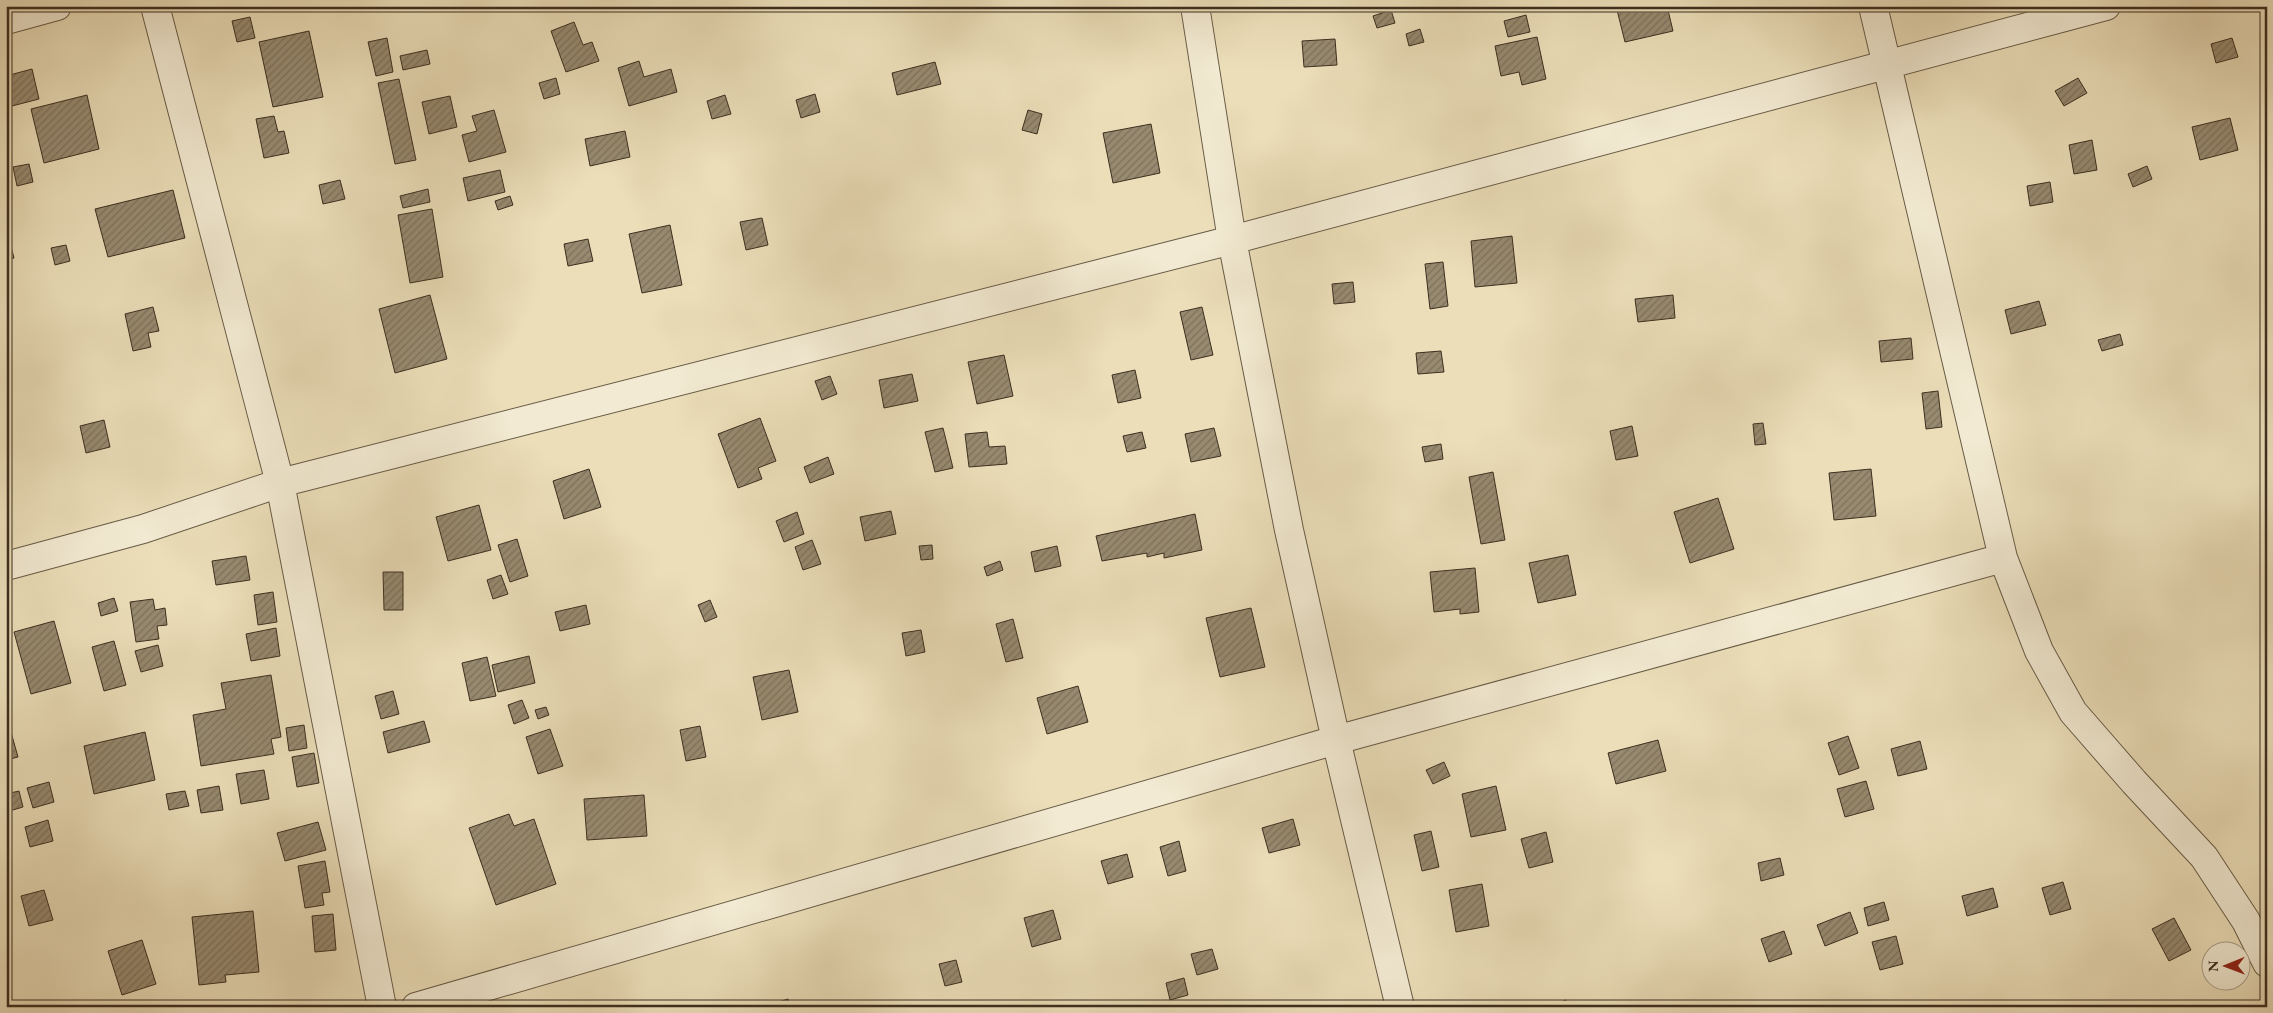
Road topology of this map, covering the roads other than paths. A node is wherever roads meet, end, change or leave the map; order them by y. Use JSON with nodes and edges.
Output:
{"nodes":[{"id":1,"x":57,"y":6,"type":"edge"},
{"id":2,"x":155,"y":6,"type":"edge"},
{"id":3,"x":1195,"y":6,"type":"edge"},
{"id":4,"x":1874,"y":6,"type":"edge"},
{"id":5,"x":2106,"y":6,"type":"edge"},
{"id":6,"x":6,"y":20,"type":"edge"},
{"id":7,"x":1886,"y":64,"type":"junction"},
{"id":8,"x":1232,"y":240,"type":"junction"},
{"id":9,"x":280,"y":483,"type":"junction"},
{"id":10,"x":2003,"y":558,"type":"junction"},
{"id":11,"x":6,"y":566,"type":"edge"},
{"id":12,"x":1336,"y":740,"type":"junction"},
{"id":13,"x":2267,"y":963,"type":"edge"},
{"id":14,"x":382,"y":1007,"type":"edge"},
{"id":15,"x":416,"y":1007,"type":"edge"},
{"id":16,"x":1400,"y":1007,"type":"edge"}],
"edges":[{"from":1,"to":6,"type":"street"},
{"from":2,"to":9,"type":"street"},
{"from":3,"to":8,"type":"street"},
{"from":4,"to":7,"type":"street"},
{"from":5,"to":7,"type":"street"},
{"from":7,"to":8,"type":"street"},
{"from":7,"to":10,"type":"street"},
{"from":8,"to":9,"type":"street"},
{"from":8,"to":12,"type":"street"},
{"from":9,"to":11,"type":"street"},
{"from":9,"to":14,"type":"street"},
{"from":10,"to":12,"type":"street"},
{"from":10,"to":13,"type":"street"},
{"from":12,"to":15,"type":"street"},
{"from":12,"to":16,"type":"street"}]}
